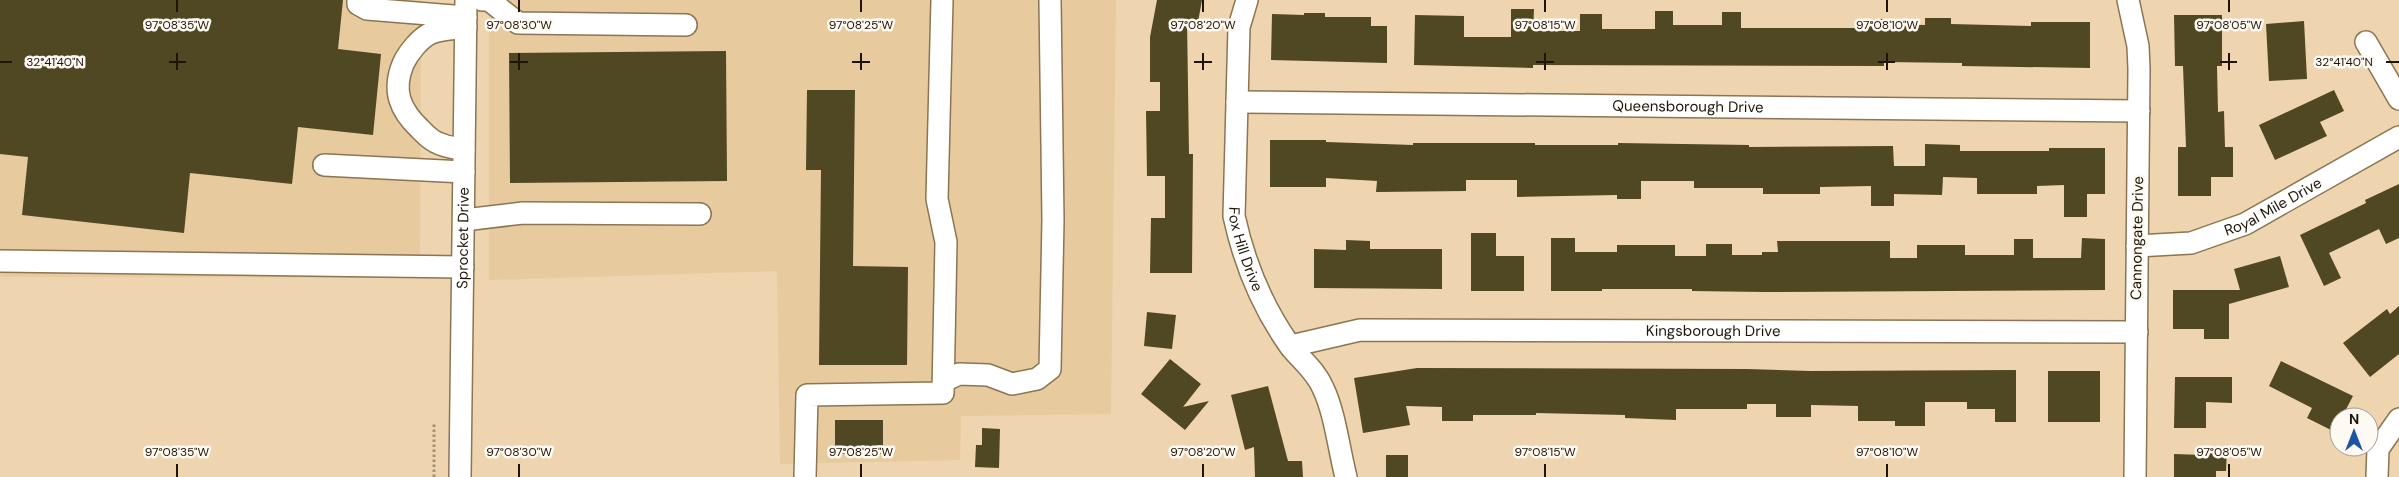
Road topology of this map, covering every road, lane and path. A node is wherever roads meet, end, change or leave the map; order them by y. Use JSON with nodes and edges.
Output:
{"nodes":[{"id":1,"x":358,"y":0,"type":"edge"},
{"id":2,"x":482,"y":0,"type":"edge"},
{"id":3,"x":942,"y":0,"type":"edge"},
{"id":4,"x":1050,"y":0,"type":"edge"},
{"id":5,"x":1246,"y":0,"type":"edge"},
{"id":6,"x":2128,"y":0,"type":"edge"},
{"id":7,"x":466,"y":15,"type":"edge"},
{"id":8,"x":686,"y":24,"type":"dead end"},
{"id":9,"x":2366,"y":42,"type":"dead end"},
{"id":10,"x":2399,"y":99,"type":"edge"},
{"id":11,"x":1237,"y":102,"type":"junction"},
{"id":12,"x":2138,"y":111,"type":"junction"},
{"id":13,"x":2399,"y":137,"type":"edge"},
{"id":14,"x":464,"y":150,"type":"junction"},
{"id":15,"x":324,"y":164,"type":"dead end"},
{"id":16,"x":464,"y":172,"type":"junction"},
{"id":17,"x":700,"y":214,"type":"dead end"},
{"id":18,"x":464,"y":220,"type":"junction"},
{"id":19,"x":2137,"y":246,"type":"junction"},
{"id":20,"x":0,"y":261,"type":"edge"},
{"id":21,"x":463,"y":267,"type":"junction"},
{"id":22,"x":2137,"y":332,"type":"junction"},
{"id":23,"x":1291,"y":346,"type":"junction"},
{"id":24,"x":944,"y":380,"type":"junction"},
{"id":25,"x":2399,"y":419,"type":"edge"},
{"id":26,"x":434,"y":422,"type":"dead end"},
{"id":27,"x":434,"y":477,"type":"edge"},
{"id":28,"x":460,"y":477,"type":"edge"},
{"id":29,"x":805,"y":477,"type":"edge"},
{"id":30,"x":1346,"y":477,"type":"edge"},
{"id":31,"x":2135,"y":477,"type":"edge"},
{"id":32,"x":2378,"y":477,"type":"edge"}],
"edges":[{"from":1,"to":7,"type":"street"},
{"from":2,"to":8,"type":"street"},
{"from":3,"to":24,"type":"street"},
{"from":4,"to":24,"type":"street"},
{"from":5,"to":11,"type":"street","name":"Fox Hill Drive"},
{"from":6,"to":12,"type":"street","name":"Cannongate Drive"},
{"from":7,"to":14,"type":"street","name":"Sprocket Drive"},
{"from":7,"to":14,"type":"street"},
{"from":9,"to":10,"type":"street"},
{"from":11,"to":12,"type":"street","name":"Queensborough Drive"},
{"from":11,"to":23,"type":"street","name":"Fox Hill Drive"},
{"from":12,"to":19,"type":"street","name":"Cannongate Drive"},
{"from":13,"to":19,"type":"street","name":"Royal Mile Drive"},
{"from":14,"to":16,"type":"street","name":"Sprocket Drive"},
{"from":15,"to":16,"type":"street"},
{"from":16,"to":18,"type":"street","name":"Sprocket Drive"},
{"from":17,"to":18,"type":"street"},
{"from":18,"to":21,"type":"street","name":"Sprocket Drive"},
{"from":19,"to":22,"type":"street","name":"Cannongate Drive"},
{"from":20,"to":21,"type":"street"},
{"from":21,"to":28,"type":"street","name":"Sprocket Drive"},
{"from":22,"to":23,"type":"street","name":"Kingsborough Drive"},
{"from":22,"to":31,"type":"street","name":"Cannongate Drive"},
{"from":23,"to":30,"type":"street","name":"Fox Hill Drive"},
{"from":24,"to":29,"type":"street"},
{"from":25,"to":32,"type":"street"},
{"from":26,"to":27,"type":"path"}]}
